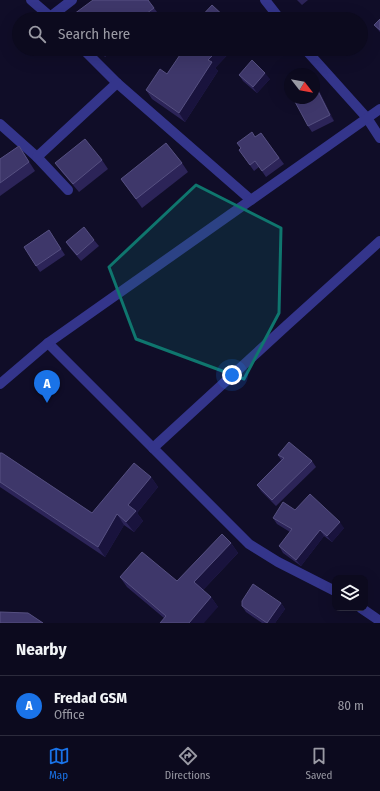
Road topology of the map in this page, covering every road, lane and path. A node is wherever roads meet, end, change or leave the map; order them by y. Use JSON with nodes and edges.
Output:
{"nodes":[{"id":1,"x":31,"y":0,"type":"edge"},
{"id":2,"x":72,"y":0,"type":"edge"},
{"id":3,"x":265,"y":0,"type":"edge"},
{"id":4,"x":45,"y":12,"type":"edge"},
{"id":5,"x":59,"y":12,"type":"edge"},
{"id":6,"x":274,"y":12,"type":"edge"},
{"id":7,"x":90,"y":56,"type":"edge"},
{"id":8,"x":311,"y":56,"type":"edge"},
{"id":9,"x":117,"y":83,"type":"junction"},
{"id":10,"x":380,"y":109,"type":"edge"},
{"id":11,"x":367,"y":118,"type":"junction"},
{"id":12,"x":0,"y":124,"type":"edge"},
{"id":13,"x":380,"y":138,"type":"edge"},
{"id":14,"x":37,"y":157,"type":"junction"},
{"id":15,"x":68,"y":190,"type":"edge"},
{"id":16,"x":251,"y":200,"type":"junction"},
{"id":17,"x":380,"y":241,"type":"edge"},
{"id":18,"x":48,"y":343,"type":"junction"},
{"id":19,"x":0,"y":384,"type":"edge"},
{"id":20,"x":153,"y":448,"type":"junction"},
{"id":21,"x":332,"y":589,"type":"edge"},
{"id":22,"x":365,"y":611,"type":"edge"},
{"id":23,"x":380,"y":621,"type":"edge"}],
"edges":[{"from":1,"to":4,"type":"street"},
{"from":2,"to":5,"type":"street"},
{"from":3,"to":6,"type":"street"},
{"from":7,"to":9,"type":"street"},
{"from":8,"to":11,"type":"street"},
{"from":9,"to":14,"type":"street"},
{"from":9,"to":16,"type":"street"},
{"from":10,"to":11,"type":"street"},
{"from":11,"to":13,"type":"street"},
{"from":11,"to":16,"type":"street"},
{"from":12,"to":14,"type":"street"},
{"from":14,"to":15,"type":"street"},
{"from":16,"to":18,"type":"street"},
{"from":17,"to":20,"type":"street"},
{"from":18,"to":19,"type":"street"},
{"from":18,"to":20,"type":"street"},
{"from":20,"to":21,"type":"street"},
{"from":22,"to":23,"type":"street"}]}
